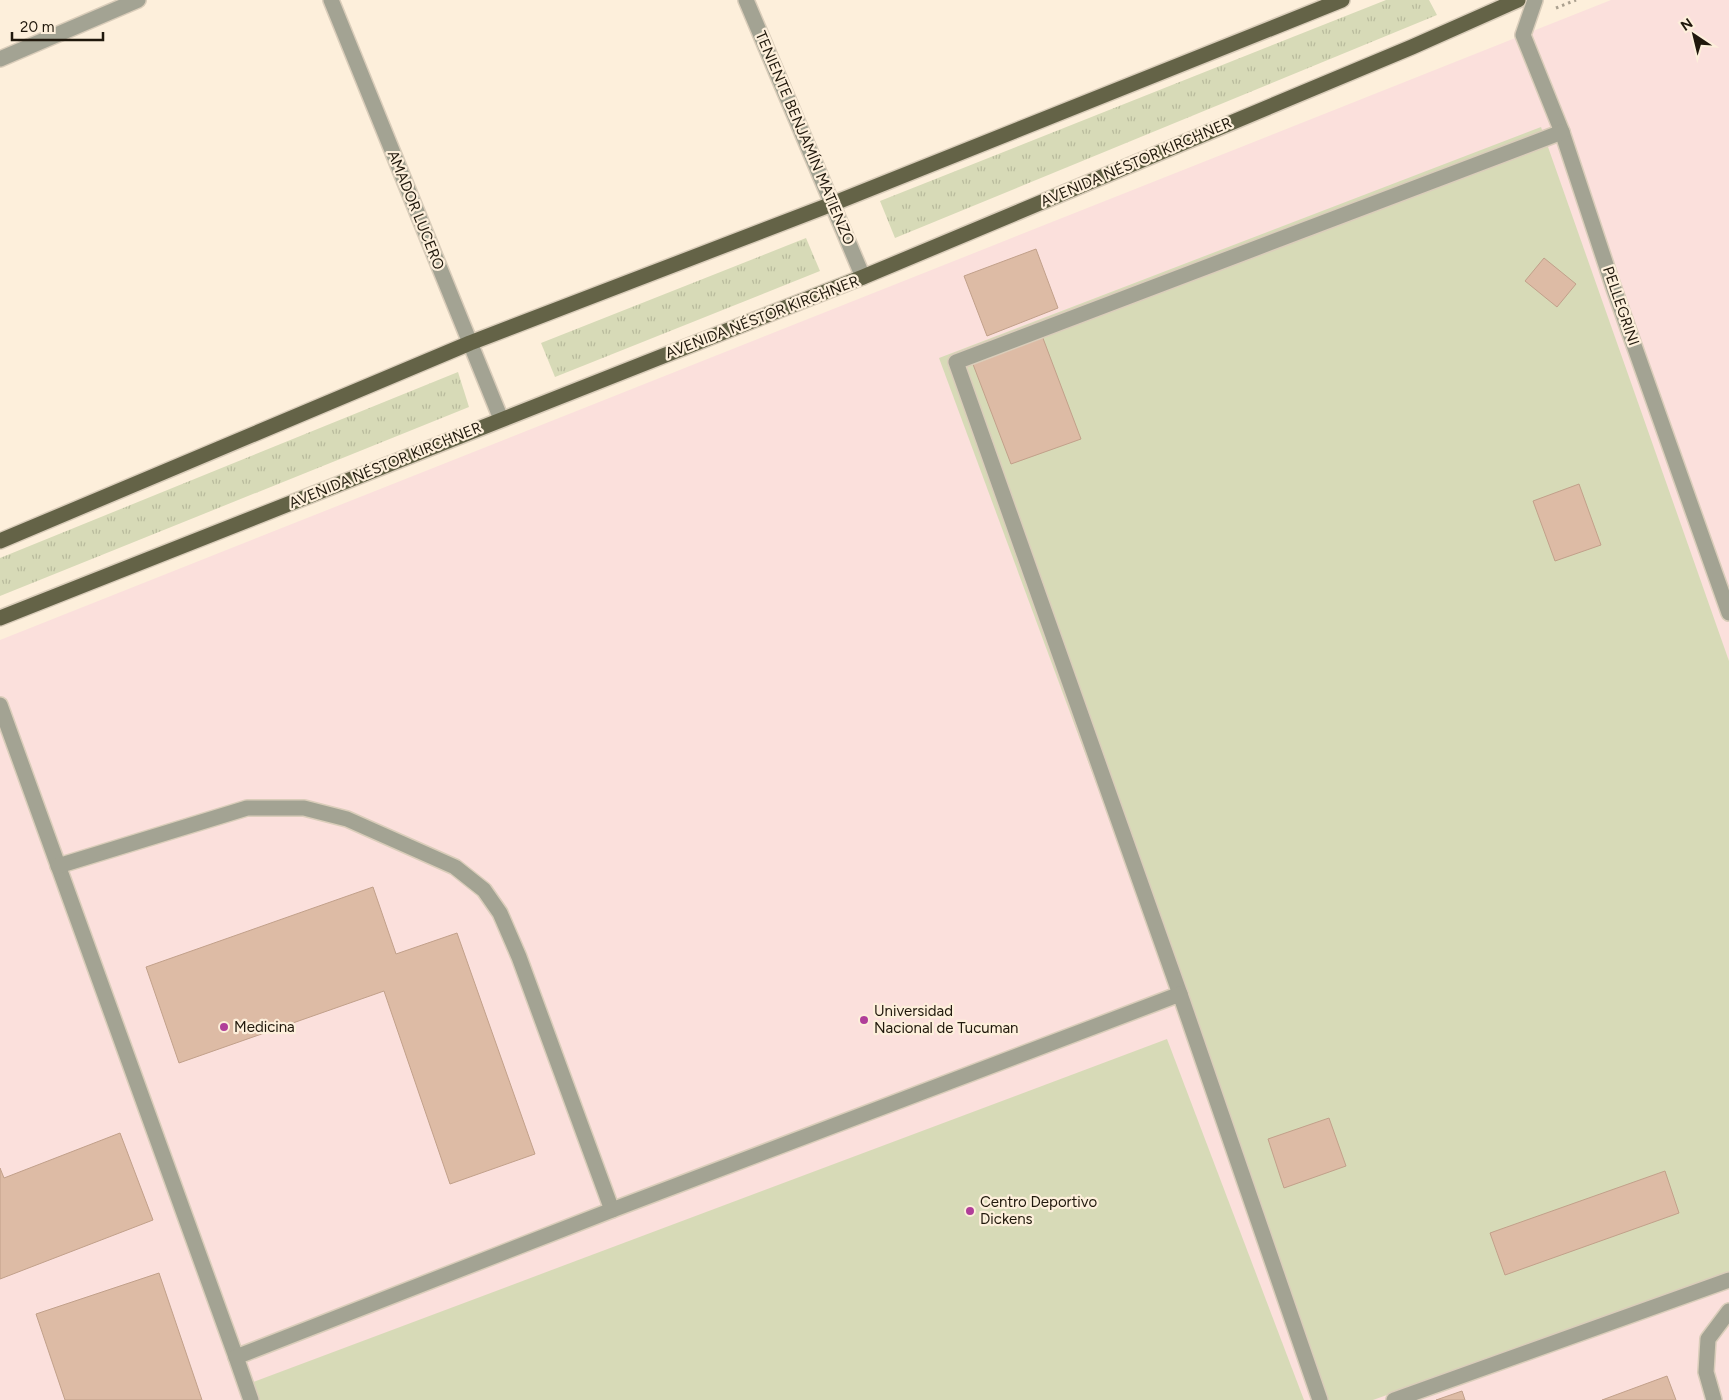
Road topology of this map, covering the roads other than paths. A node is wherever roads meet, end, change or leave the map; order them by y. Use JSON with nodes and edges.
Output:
{"nodes":[{"id":1,"x":138,"y":0,"type":"edge"},
{"id":2,"x":331,"y":0,"type":"edge"},
{"id":3,"x":746,"y":0,"type":"edge"},
{"id":4,"x":1342,"y":0,"type":"edge"},
{"id":5,"x":1518,"y":0,"type":"edge"},
{"id":6,"x":1535,"y":0,"type":"edge"},
{"id":7,"x":0,"y":59,"type":"edge"},
{"id":8,"x":1562,"y":132,"type":"junction"},
{"id":9,"x":832,"y":204,"type":"junction"},
{"id":10,"x":863,"y":277,"type":"junction"},
{"id":11,"x":470,"y":344,"type":"junction"},
{"id":12,"x":501,"y":419,"type":"junction"},
{"id":13,"x":0,"y":541,"type":"edge"},
{"id":14,"x":1729,"y":612,"type":"edge"},
{"id":15,"x":0,"y":618,"type":"edge"},
{"id":16,"x":0,"y":705,"type":"edge"},
{"id":17,"x":58,"y":866,"type":"junction"},
{"id":18,"x":1180,"y":994,"type":"junction"},
{"id":19,"x":612,"y":1210,"type":"junction"},
{"id":20,"x":1729,"y":1280,"type":"edge"},
{"id":21,"x":1729,"y":1311,"type":"edge"},
{"id":22,"x":236,"y":1356,"type":"junction"},
{"id":23,"x":250,"y":1400,"type":"edge"},
{"id":24,"x":1320,"y":1400,"type":"edge"},
{"id":25,"x":1394,"y":1400,"type":"edge"},
{"id":26,"x":1714,"y":1400,"type":"edge"}],
"edges":[{"from":1,"to":7,"type":"street"},
{"from":2,"to":11,"type":"street","name":"AMADOR LUCERO"},
{"from":3,"to":9,"type":"street","name":"TENIENTE BENJAMÍN MATIENZO"},
{"from":4,"to":9,"type":"main road"},
{"from":5,"to":10,"type":"main road","name":"AVENIDA NÉSTOR KIRCHNER"},
{"from":6,"to":8,"type":"street","name":"PELLEGRINI"},
{"from":8,"to":14,"type":"street","name":"PELLEGRINI"},
{"from":8,"to":18,"type":"street"},
{"from":9,"to":10,"type":"street","name":"TENIENTE BENJAMÍN MATIENZO"},
{"from":9,"to":11,"type":"main road"},
{"from":10,"to":12,"type":"main road","name":"AVENIDA NÉSTOR KIRCHNER"},
{"from":11,"to":12,"type":"street","name":"AMADOR LUCERO"},
{"from":11,"to":13,"type":"main road"},
{"from":12,"to":15,"type":"main road","name":"AVENIDA NÉSTOR KIRCHNER"},
{"from":16,"to":17,"type":"street"},
{"from":17,"to":19,"type":"street"},
{"from":17,"to":22,"type":"street"},
{"from":18,"to":19,"type":"street"},
{"from":18,"to":24,"type":"street"},
{"from":19,"to":22,"type":"street"},
{"from":20,"to":25,"type":"street"},
{"from":21,"to":26,"type":"street"},
{"from":22,"to":23,"type":"street"}]}
